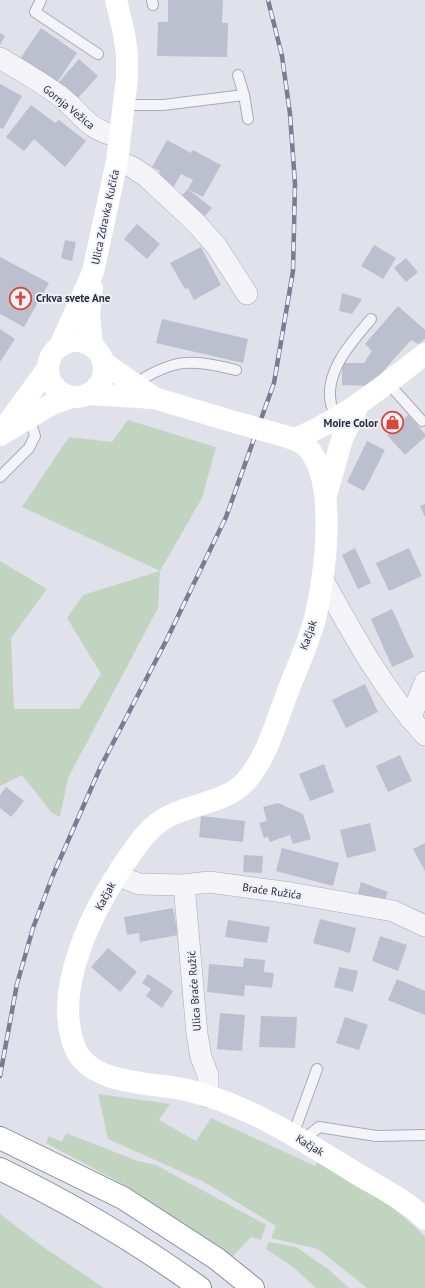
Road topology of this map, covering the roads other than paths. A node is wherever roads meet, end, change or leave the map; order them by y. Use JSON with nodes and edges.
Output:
{"nodes":[{"id":1,"x":41,"y":0,"type":"edge"},
{"id":2,"x":116,"y":0,"type":"edge"},
{"id":3,"x":98,"y":54,"type":"dead end"},
{"id":4,"x":0,"y":58,"type":"edge"},
{"id":5,"x":238,"y":75,"type":"dead end"},
{"id":6,"x":244,"y":95,"type":"junction"},
{"id":7,"x":124,"y":105,"type":"junction"},
{"id":8,"x":248,"y":119,"type":"dead end"},
{"id":9,"x":120,"y":137,"type":"junction"},
{"id":10,"x":117,"y":161,"type":"junction"},
{"id":11,"x":93,"y":272,"type":"junction"},
{"id":12,"x":247,"y":294,"type":"dead end"},
{"id":13,"x":371,"y":319,"type":"dead end"},
{"id":14,"x":60,"y":346,"type":"junction"},
{"id":15,"x":98,"y":354,"type":"junction"},
{"id":16,"x":425,"y":354,"type":"edge"},
{"id":17,"x":48,"y":368,"type":"junction"},
{"id":18,"x":236,"y":370,"type":"dead end"},
{"id":19,"x":388,"y":383,"type":"junction"},
{"id":20,"x":134,"y":384,"type":"junction"},
{"id":21,"x":80,"y":396,"type":"junction"},
{"id":22,"x":154,"y":398,"type":"junction"},
{"id":23,"x":357,"y":407,"type":"junction"},
{"id":24,"x":29,"y":417,"type":"junction"},
{"id":25,"x":338,"y":418,"type":"junction"},
{"id":26,"x":422,"y":421,"type":"dead end"},
{"id":27,"x":0,"y":434,"type":"edge"},
{"id":28,"x":288,"y":437,"type":"junction"},
{"id":29,"x":0,"y":477,"type":"edge"},
{"id":30,"x":326,"y":496,"type":"junction"},
{"id":31,"x":323,"y":580,"type":"junction"},
{"id":32,"x":425,"y":682,"type":"edge"},
{"id":33,"x":410,"y":719,"type":"junction"},
{"id":34,"x":425,"y":735,"type":"edge"},
{"id":35,"x":116,"y":875,"type":"junction"},
{"id":36,"x":184,"y":885,"type":"junction"},
{"id":37,"x":425,"y":926,"type":"edge"},
{"id":38,"x":317,"y":1069,"type":"dead end"},
{"id":39,"x":208,"y":1097,"type":"junction"},
{"id":40,"x":425,"y":1135,"type":"edge"},
{"id":41,"x":0,"y":1138,"type":"edge"},
{"id":42,"x":298,"y":1138,"type":"junction"},
{"id":43,"x":0,"y":1169,"type":"edge"},
{"id":44,"x":425,"y":1219,"type":"edge"},
{"id":45,"x":200,"y":1288,"type":"edge"},
{"id":46,"x":253,"y":1288,"type":"edge"}],
"edges":[{"from":1,"to":3,"type":"lane"},
{"from":2,"to":7,"type":"main road","name":"Ulica Zdravka Kučića"},
{"from":4,"to":9,"type":"street","name":"Gornja Vežica"},
{"from":5,"to":6,"type":"lane"},
{"from":6,"to":7,"type":"lane"},
{"from":6,"to":8,"type":"lane"},
{"from":7,"to":9,"type":"main road","name":"Ulica Zdravka Kučića"},
{"from":9,"to":10,"type":"main road","name":"Ulica Zdravka Kučića"},
{"from":10,"to":11,"type":"main road","name":"Ulica Zdravka Kučića"},
{"from":10,"to":12,"type":"street","name":"Ulica Zdravka Kučića"},
{"from":11,"to":14,"type":"main road","name":"Ulica Zdravka Kučića"},
{"from":11,"to":15,"type":"main road","name":"Ulica Zdravka Kučića"},
{"from":13,"to":25,"type":"lane"},
{"from":14,"to":15,"type":"main road","name":"Ulica Zdravka Kučića"},
{"from":14,"to":17,"type":"main road","name":"Ulica Zdravka Kučića"},
{"from":15,"to":20,"type":"main road","name":"Ulica Zdravka Kučića"},
{"from":15,"to":21,"type":"main road","name":"Ulica Zdravka Kučića"},
{"from":16,"to":19,"type":"main road"},
{"from":17,"to":21,"type":"main road","name":"Ulica Zdravka Kučića"},
{"from":17,"to":27,"type":"main road","name":"Ulica Zdravka Kučića"},
{"from":18,"to":20,"type":"lane"},
{"from":19,"to":23,"type":"main road"},
{"from":19,"to":26,"type":"lane"},
{"from":20,"to":22,"type":"main road","name":"Ulica Zdravka Kučića"},
{"from":21,"to":22,"type":"main road","name":"Ulica Zdravka Kučića"},
{"from":21,"to":24,"type":"main road","name":"Ulica Zdravka Kučića"},
{"from":22,"to":28,"type":"main road","name":"Ulica Zdravka Kučića","bridge":true},
{"from":23,"to":25,"type":"main road"},
{"from":23,"to":30,"type":"main road"},
{"from":24,"to":27,"type":"main road","name":"Ulica Zdravka Kučića"},
{"from":24,"to":29,"type":"lane"},
{"from":25,"to":28,"type":"main road"},
{"from":28,"to":30,"type":"main road","name":"Kačjak"},
{"from":30,"to":31,"type":"main road","name":"Kačjak"},
{"from":31,"to":33,"type":"street"},
{"from":31,"to":35,"type":"main road","name":"Kačjak"},
{"from":32,"to":33,"type":"street"},
{"from":33,"to":34,"type":"street"},
{"from":35,"to":36,"type":"street","name":"Braće Ružića"},
{"from":35,"to":39,"type":"main road","name":"Kačjak"},
{"from":36,"to":37,"type":"street","name":"Braće Ružića"},
{"from":36,"to":39,"type":"street","name":"Ulica Braće Ružić"},
{"from":38,"to":42,"type":"lane"},
{"from":39,"to":42,"type":"main road","name":"Kačjak"},
{"from":40,"to":42,"type":"lane"},
{"from":41,"to":46,"type":"main road"},
{"from":42,"to":44,"type":"main road","name":"Kačjak"},
{"from":43,"to":45,"type":"main road"}]}
